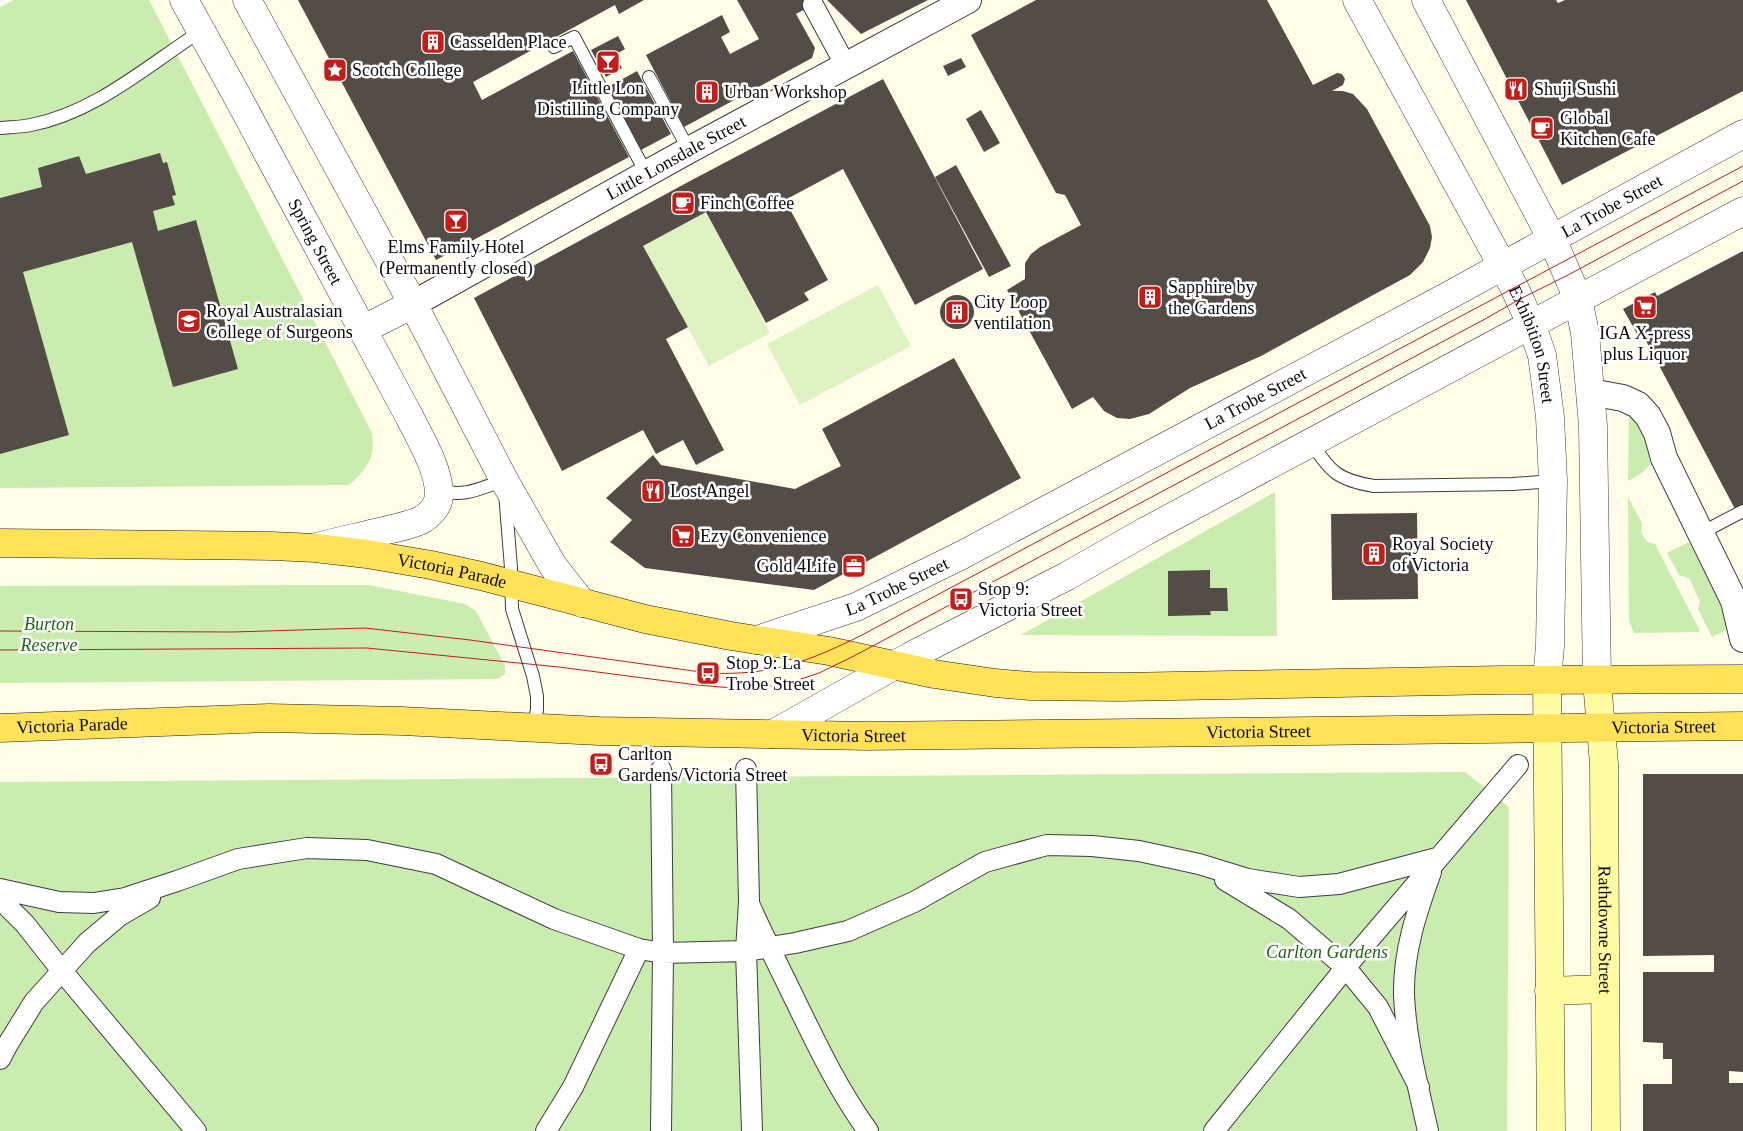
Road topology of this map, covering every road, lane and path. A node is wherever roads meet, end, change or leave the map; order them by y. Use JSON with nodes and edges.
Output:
{"nodes":[{"id":1,"x":184,"y":0,"type":"edge"},
{"id":2,"x":247,"y":0,"type":"edge"},
{"id":3,"x":968,"y":0,"type":"edge"},
{"id":4,"x":1357,"y":0,"type":"edge"},
{"id":5,"x":1426,"y":0,"type":"edge"},
{"id":6,"x":813,"y":5,"type":"dead end"},
{"id":7,"x":201,"y":31,"type":"junction"},
{"id":8,"x":554,"y":48,"type":"dead end"},
{"id":9,"x":846,"y":66,"type":"junction"},
{"id":10,"x":649,"y":77,"type":"dead end"},
{"id":11,"x":0,"y":128,"type":"edge"},
{"id":12,"x":1743,"y":134,"type":"edge"},
{"id":13,"x":689,"y":150,"type":"junction"},
{"id":14,"x":646,"y":173,"type":"junction"},
{"id":15,"x":1743,"y":211,"type":"edge"},
{"id":16,"x":1552,"y":239,"type":"junction"},
{"id":17,"x":1503,"y":266,"type":"junction"},
{"id":18,"x":1578,"y":300,"type":"junction"},
{"id":19,"x":413,"y":304,"type":"junction"},
{"id":20,"x":1531,"y":324,"type":"junction"},
{"id":21,"x":362,"y":330,"type":"junction"},
{"id":22,"x":1590,"y":392,"type":"junction"},
{"id":23,"x":1311,"y":442,"type":"junction"},
{"id":24,"x":504,"y":480,"type":"junction"},
{"id":25,"x":1553,"y":481,"type":"junction"},
{"id":26,"x":438,"y":489,"type":"junction"},
{"id":27,"x":1743,"y":511,"type":"edge"},
{"id":28,"x":1701,"y":533,"type":"junction"},
{"id":29,"x":0,"y":542,"type":"edge"},
{"id":30,"x":315,"y":548,"type":"junction"},
{"id":31,"x":511,"y":584,"type":"junction"},
{"id":32,"x":582,"y":603,"type":"junction"},
{"id":33,"x":1743,"y":639,"type":"edge"},
{"id":34,"x":757,"y":640,"type":"junction"},
{"id":35,"x":896,"y":665,"type":"junction"},
{"id":36,"x":1743,"y":679,"type":"edge"},
{"id":37,"x":1546,"y":680,"type":"junction"},
{"id":38,"x":1597,"y":680,"type":"junction"},
{"id":39,"x":1743,"y":726,"type":"edge"},
{"id":40,"x":0,"y":728,"type":"edge"},
{"id":41,"x":533,"y":728,"type":"junction"},
{"id":42,"x":1546,"y":728,"type":"junction"},
{"id":43,"x":1601,"y":728,"type":"junction"},
{"id":44,"x":774,"y":734,"type":"junction"},
{"id":45,"x":1518,"y":765,"type":"dead end"},
{"id":46,"x":746,"y":769,"type":"dead end"},
{"id":47,"x":661,"y":770,"type":"dead end"},
{"id":48,"x":1437,"y":858,"type":"junction"},
{"id":49,"x":1199,"y":864,"type":"junction"},
{"id":50,"x":177,"y":881,"type":"junction"},
{"id":51,"x":0,"y":889,"type":"edge"},
{"id":52,"x":0,"y":899,"type":"edge"},
{"id":53,"x":749,"y":902,"type":"junction"},
{"id":54,"x":639,"y":949,"type":"junction"},
{"id":55,"x":769,"y":949,"type":"junction"},
{"id":56,"x":746,"y":951,"type":"junction"},
{"id":57,"x":662,"y":953,"type":"junction"},
{"id":58,"x":1346,"y":968,"type":"junction"},
{"id":59,"x":62,"y":972,"type":"junction"},
{"id":60,"x":1604,"y":989,"type":"junction"},
{"id":61,"x":1549,"y":991,"type":"junction"},
{"id":62,"x":0,"y":1059,"type":"edge"},
{"id":63,"x":1419,"y":1087,"type":"junction"},
{"id":64,"x":196,"y":1131,"type":"edge"},
{"id":65,"x":546,"y":1131,"type":"edge"},
{"id":66,"x":661,"y":1131,"type":"edge"},
{"id":67,"x":752,"y":1131,"type":"edge"},
{"id":68,"x":868,"y":1131,"type":"edge"},
{"id":69,"x":1214,"y":1131,"type":"edge"},
{"id":70,"x":1428,"y":1131,"type":"edge"},
{"id":71,"x":1551,"y":1131,"type":"edge"},
{"id":72,"x":1606,"y":1131,"type":"edge"}],
"edges":[{"from":1,"to":7,"type":"street","name":"Spring Street"},
{"from":2,"to":19,"type":"street"},
{"from":3,"to":9,"type":"street","name":"Little Lonsdale Street"},
{"from":4,"to":17,"type":"street","name":"Exhibition Street"},
{"from":5,"to":16,"type":"street"},
{"from":6,"to":9,"type":"street"},
{"from":7,"to":11,"type":"lane"},
{"from":7,"to":21,"type":"street","name":"Spring Street"},
{"from":8,"to":14,"type":"lane"},
{"from":9,"to":13,"type":"street","name":"Little Lonsdale Street"},
{"from":10,"to":13,"type":"lane"},
{"from":12,"to":16,"type":"street","name":"La Trobe Street"},
{"from":13,"to":14,"type":"street","name":"Little Lonsdale Street"},
{"from":14,"to":19,"type":"street","name":"Little Lonsdale Street"},
{"from":15,"to":18,"type":"street"},
{"from":16,"to":17,"type":"street","name":"La Trobe Street"},
{"from":16,"to":18,"type":"street"},
{"from":17,"to":20,"type":"street","name":"Exhibition Street"},
{"from":17,"to":34,"type":"street","name":"La Trobe Street"},
{"from":18,"to":20,"type":"street"},
{"from":18,"to":22,"type":"street"},
{"from":19,"to":21,"type":"street"},
{"from":19,"to":24,"type":"street"},
{"from":20,"to":23,"type":"street"},
{"from":20,"to":25,"type":"street","name":"Exhibition Street"},
{"from":21,"to":26,"type":"street","name":"Spring Street"},
{"from":22,"to":28,"type":"street"},
{"from":22,"to":38,"type":"street"},
{"from":23,"to":25,"type":"lane"},
{"from":23,"to":35,"type":"street"},
{"from":24,"to":26,"type":"lane"},
{"from":24,"to":31,"type":"lane"},
{"from":24,"to":32,"type":"street"},
{"from":25,"to":37,"type":"street","name":"Exhibition Street"},
{"from":26,"to":30,"type":"street"},
{"from":27,"to":28,"type":"lane"},
{"from":28,"to":33,"type":"street"},
{"from":29,"to":30,"type":"main road","name":"Victoria Parade"},
{"from":30,"to":31,"type":"main road","name":"Victoria Parade"},
{"from":31,"to":32,"type":"main road","name":"Victoria Parade"},
{"from":31,"to":41,"type":"lane"},
{"from":32,"to":34,"type":"main road","name":"Victoria Parade"},
{"from":34,"to":35,"type":"main road","name":"Victoria Parade"},
{"from":35,"to":37,"type":"main road"},
{"from":35,"to":44,"type":"street"},
{"from":36,"to":38,"type":"main road"},
{"from":37,"to":38,"type":"main road"},
{"from":37,"to":42,"type":"main road","name":"Exhibition Street"},
{"from":38,"to":43,"type":"main road"},
{"from":39,"to":43,"type":"main road","name":"Victoria Street"},
{"from":40,"to":41,"type":"main road","name":"Victoria Parade"},
{"from":41,"to":44,"type":"main road","name":"Victoria Parade"},
{"from":42,"to":43,"type":"main road","name":"Victoria Street"},
{"from":42,"to":44,"type":"main road","name":"Victoria Street"},
{"from":42,"to":61,"type":"main road"},
{"from":43,"to":60,"type":"main road","name":"Rathdowne Street"},
{"from":45,"to":48,"type":"street"},
{"from":46,"to":53,"type":"street"},
{"from":47,"to":57,"type":"street"},
{"from":48,"to":49,"type":"street"},
{"from":48,"to":58,"type":"street"},
{"from":48,"to":63,"type":"street"},
{"from":49,"to":55,"type":"street"},
{"from":49,"to":58,"type":"street"},
{"from":50,"to":51,"type":"street"},
{"from":50,"to":54,"type":"street"},
{"from":50,"to":59,"type":"street"},
{"from":52,"to":59,"type":"street"},
{"from":53,"to":55,"type":"street"},
{"from":53,"to":56,"type":"street"},
{"from":54,"to":57,"type":"street"},
{"from":54,"to":65,"type":"street"},
{"from":55,"to":56,"type":"street"},
{"from":55,"to":68,"type":"street"},
{"from":56,"to":57,"type":"street"},
{"from":56,"to":67,"type":"street"},
{"from":57,"to":66,"type":"street"},
{"from":58,"to":63,"type":"street"},
{"from":58,"to":69,"type":"street"},
{"from":59,"to":62,"type":"street"},
{"from":59,"to":64,"type":"street"},
{"from":60,"to":61,"type":"main road"},
{"from":60,"to":72,"type":"main road","name":"Rathdowne Street"},
{"from":61,"to":71,"type":"main road"},
{"from":63,"to":70,"type":"street"}]}
